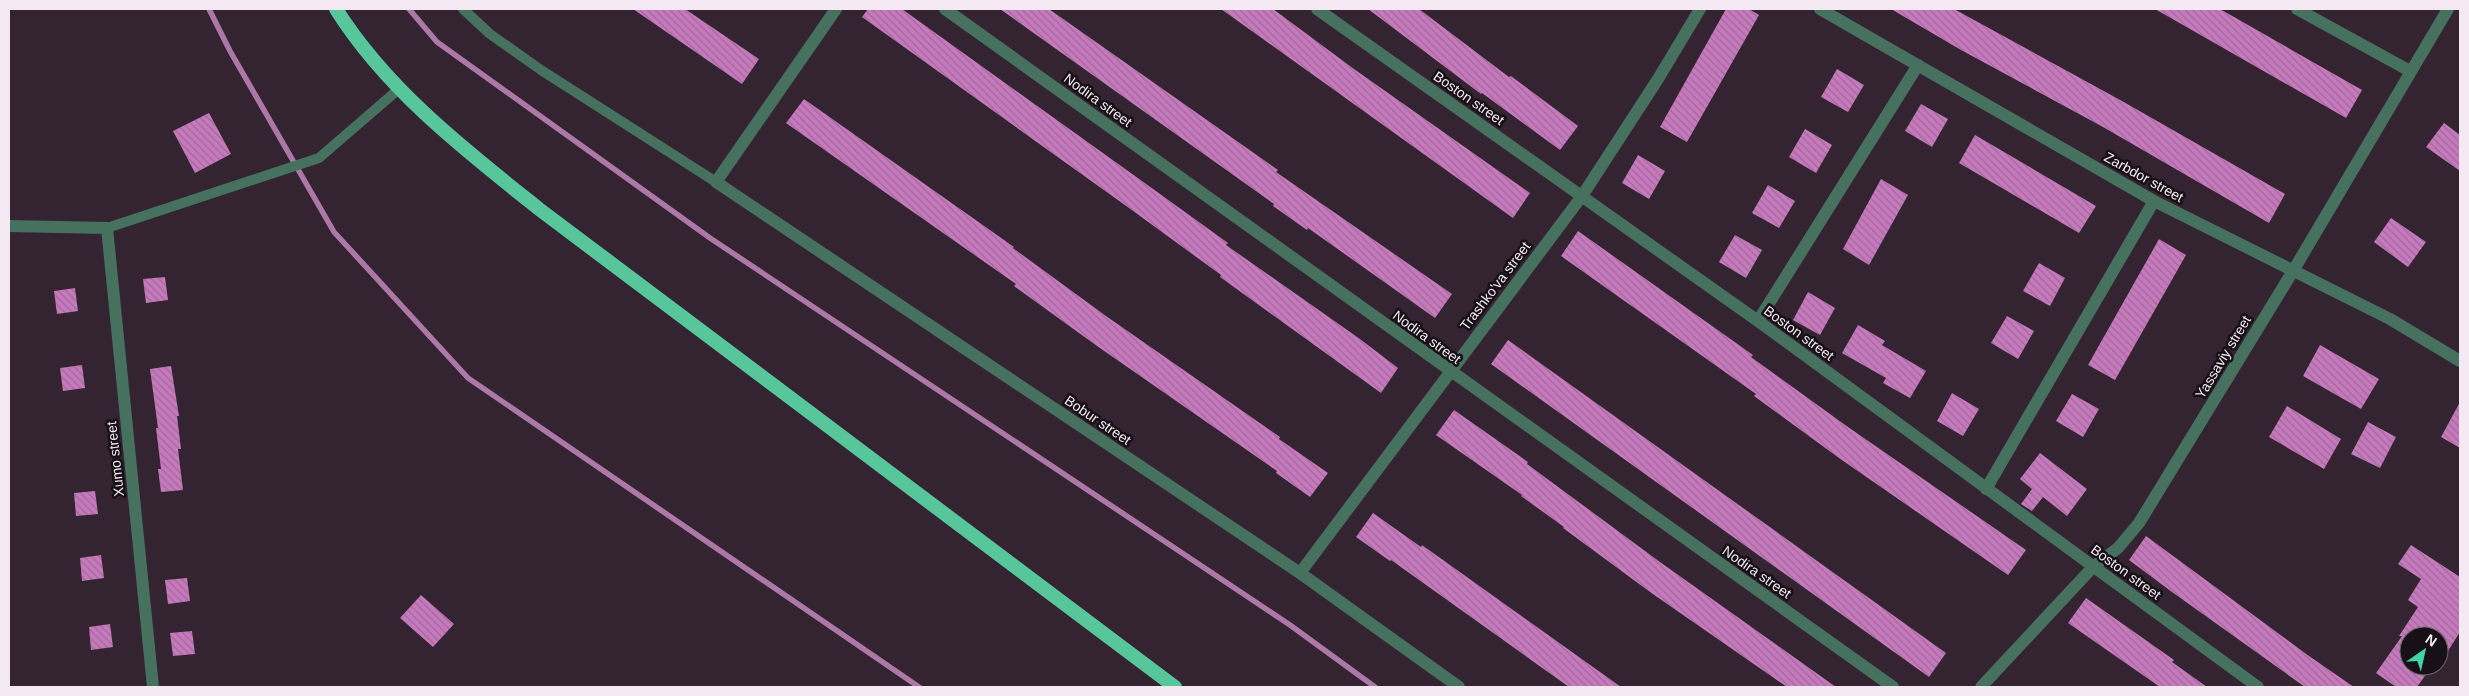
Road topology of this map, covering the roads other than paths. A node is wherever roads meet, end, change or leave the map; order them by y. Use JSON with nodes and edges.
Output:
{"nodes":[{"id":1,"x":336,"y":9,"type":"edge"},
{"id":2,"x":463,"y":9,"type":"edge"},
{"id":3,"x":836,"y":9,"type":"edge"},
{"id":4,"x":945,"y":9,"type":"edge"},
{"id":5,"x":1317,"y":9,"type":"edge"},
{"id":6,"x":1700,"y":9,"type":"edge"},
{"id":7,"x":1820,"y":9,"type":"edge"},
{"id":8,"x":2297,"y":9,"type":"edge"},
{"id":9,"x":2448,"y":9,"type":"edge"},
{"id":10,"x":1918,"y":66,"type":"junction"},
{"id":11,"x":2410,"y":72,"type":"junction"},
{"id":12,"x":400,"y":88,"type":"junction"},
{"id":13,"x":716,"y":182,"type":"junction"},
{"id":14,"x":1582,"y":196,"type":"junction"},
{"id":15,"x":2154,"y":201,"type":"junction"},
{"id":16,"x":9,"y":226,"type":"edge"},
{"id":17,"x":107,"y":228,"type":"junction"},
{"id":18,"x":2293,"y":270,"type":"junction"},
{"id":19,"x":1758,"y":321,"type":"junction"},
{"id":20,"x":2460,"y":361,"type":"edge"},
{"id":21,"x":1449,"y":371,"type":"junction"},
{"id":22,"x":1986,"y":489,"type":"junction"},
{"id":23,"x":2093,"y":567,"type":"junction"},
{"id":24,"x":1300,"y":573,"type":"junction"},
{"id":25,"x":153,"y":687,"type":"edge"},
{"id":26,"x":1175,"y":687,"type":"edge"},
{"id":27,"x":1459,"y":687,"type":"edge"},
{"id":28,"x":1893,"y":687,"type":"edge"},
{"id":29,"x":1981,"y":687,"type":"edge"},
{"id":30,"x":2258,"y":687,"type":"edge"}],
"edges":[{"from":1,"to":12,"type":"highway"},
{"from":2,"to":13,"type":"lane"},
{"from":3,"to":13,"type":"street"},
{"from":4,"to":21,"type":"street","name":"Nodira street"},
{"from":5,"to":14,"type":"street","name":"Boston street"},
{"from":6,"to":14,"type":"street","name":"Trashko'va street"},
{"from":7,"to":10,"type":"street","name":"Zarbdor street"},
{"from":8,"to":11,"type":"street"},
{"from":9,"to":11,"type":"street","name":"Yassaviy street"},
{"from":10,"to":15,"type":"street","name":"Zarbdor street"},
{"from":10,"to":19,"type":"street"},
{"from":11,"to":18,"type":"street","name":"Yassaviy street"},
{"from":12,"to":17,"type":"lane"},
{"from":12,"to":26,"type":"highway"},
{"from":13,"to":24,"type":"street","name":"Bobur street"},
{"from":14,"to":19,"type":"street","name":"Boston street"},
{"from":14,"to":21,"type":"street","name":"Trashko'va street"},
{"from":15,"to":18,"type":"street","name":"Zarbdor street"},
{"from":15,"to":22,"type":"street"},
{"from":16,"to":17,"type":"street"},
{"from":17,"to":25,"type":"street","name":"Xumo street"},
{"from":18,"to":20,"type":"street","name":"Zarbdor street"},
{"from":18,"to":23,"type":"street","name":"Yassaviy street"},
{"from":19,"to":22,"type":"street","name":"Boston street"},
{"from":21,"to":24,"type":"street","name":"Trashko'va street"},
{"from":21,"to":28,"type":"street","name":"Nodira street"},
{"from":22,"to":23,"type":"street","name":"Boston street"},
{"from":23,"to":29,"type":"street","name":"Yassaviy street"},
{"from":23,"to":30,"type":"street","name":"Boston street"},
{"from":24,"to":27,"type":"street","name":"Bobur street"}]}
